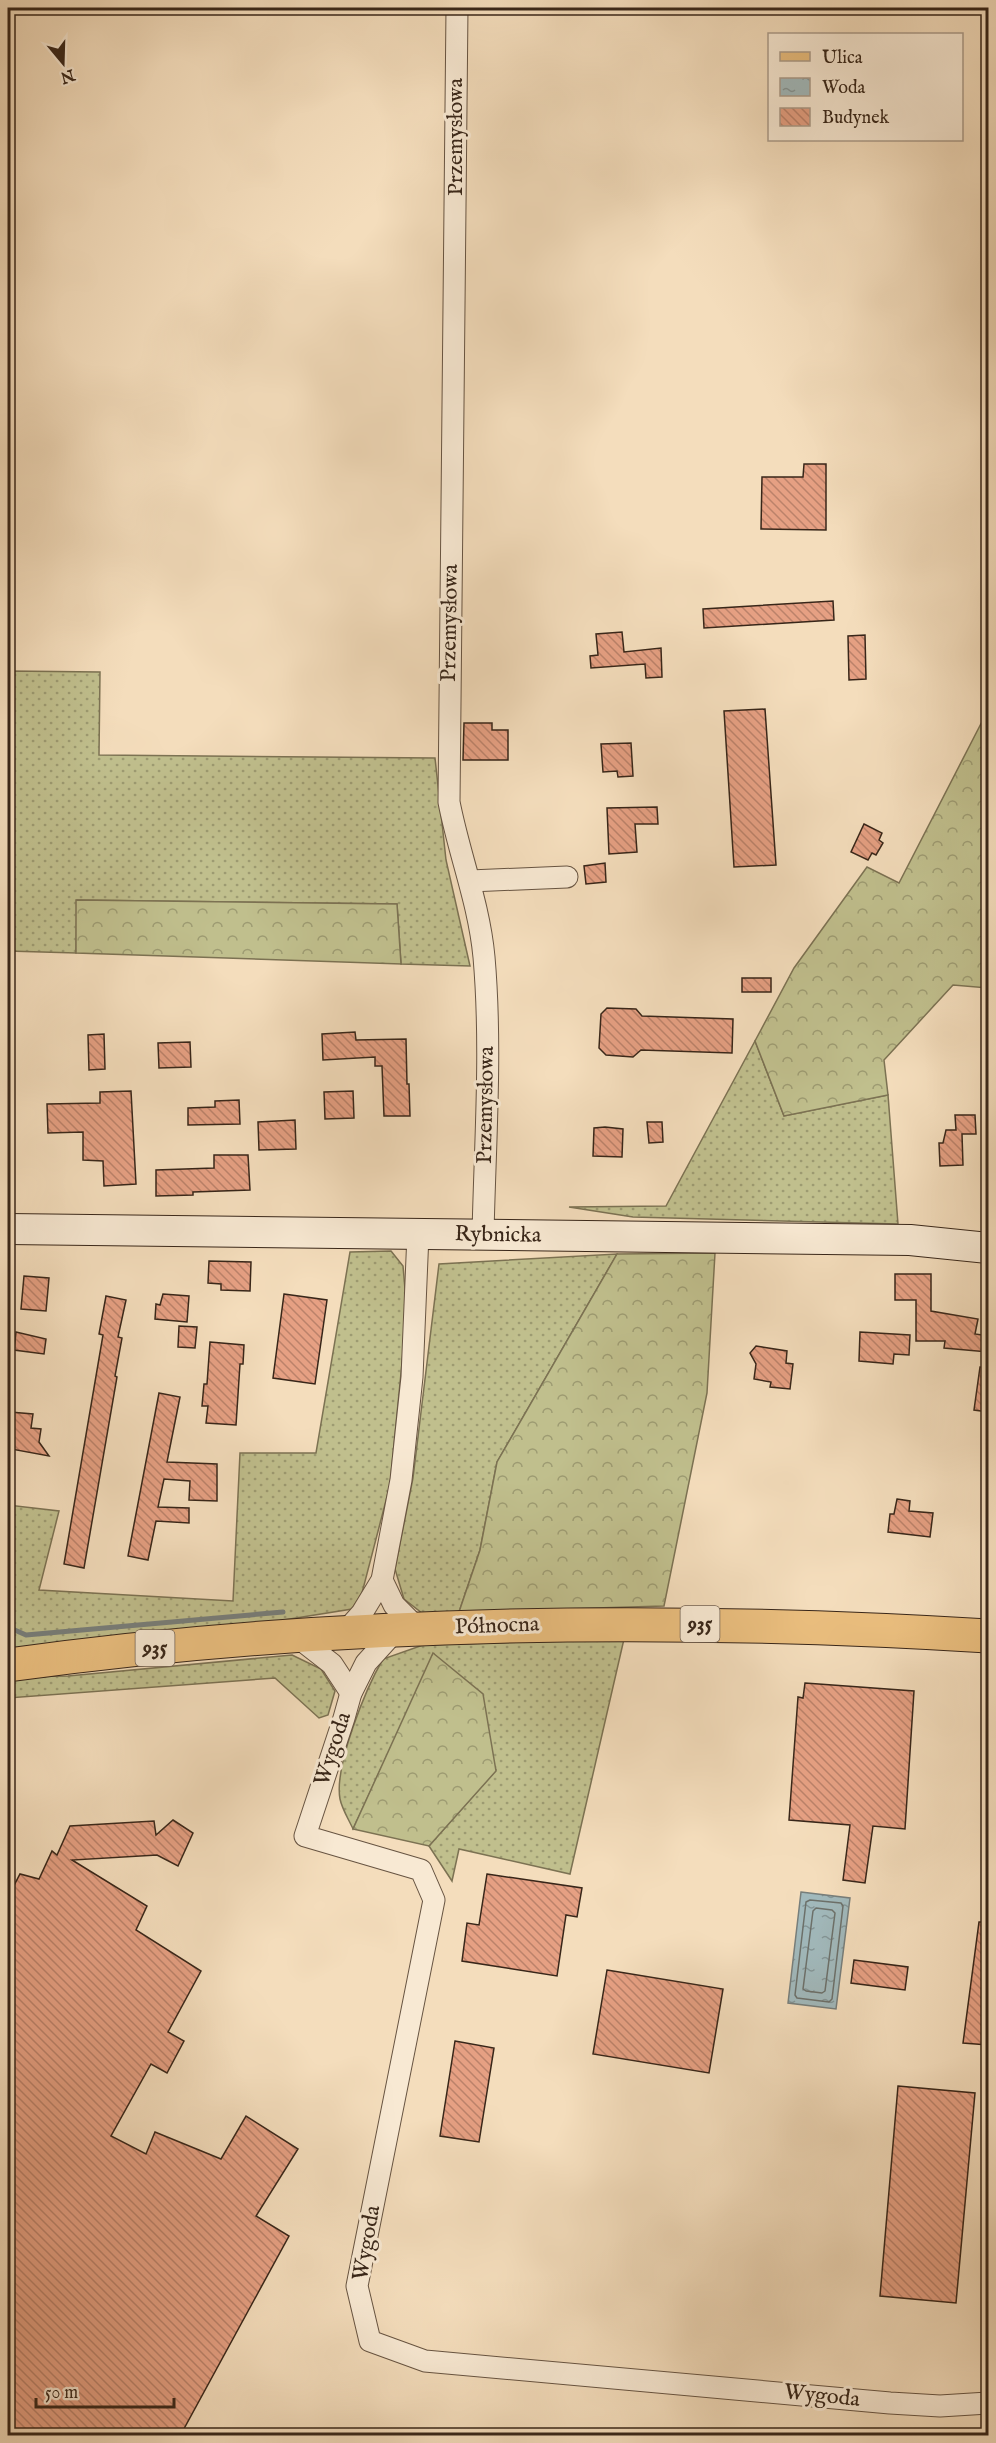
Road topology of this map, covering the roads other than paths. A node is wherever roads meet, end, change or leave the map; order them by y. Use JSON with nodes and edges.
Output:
{"nodes":[{"id":1,"x":457,"y":8,"type":"edge"},
{"id":2,"x":567,"y":877,"type":"dead end"},
{"id":3,"x":470,"y":881,"type":"junction"},
{"id":4,"x":8,"y":1229,"type":"edge"},
{"id":5,"x":417,"y":1234,"type":"junction"},
{"id":6,"x":483,"y":1234,"type":"junction"},
{"id":7,"x":988,"y":1248,"type":"edge"},
{"id":8,"x":382,"y":1580,"type":"junction"},
{"id":9,"x":407,"y":1630,"type":"junction"},
{"id":10,"x":345,"y":1632,"type":"junction"},
{"id":11,"x":296,"y":1636,"type":"junction"},
{"id":12,"x":988,"y":1636,"type":"edge"},
{"id":13,"x":8,"y":1665,"type":"edge"},
{"id":14,"x":351,"y":1693,"type":"junction"},
{"id":15,"x":988,"y":2403,"type":"edge"}],
"edges":[{"from":1,"to":3,"type":"street","name":"Przemysłowa"},
{"from":2,"to":3,"type":"street"},
{"from":3,"to":6,"type":"street","name":"Przemysłowa"},
{"from":4,"to":5,"type":"street","name":"Rybnicka"},
{"from":5,"to":6,"type":"street","name":"Rybnicka"},
{"from":5,"to":8,"type":"street"},
{"from":6,"to":7,"type":"street","name":"Rybnicka"},
{"from":8,"to":9,"type":"street"},
{"from":8,"to":10,"type":"street"},
{"from":9,"to":10,"type":"main road","name":"Północna","number":"935"},
{"from":9,"to":12,"type":"main road","name":"Północna","number":"935"},
{"from":9,"to":14,"type":"street","name":"Wygoda"},
{"from":10,"to":11,"type":"main road","name":"Północna","number":"935"},
{"from":11,"to":13,"type":"main road","name":"Północna","number":"935"},
{"from":11,"to":14,"type":"street","name":"Wygoda"},
{"from":14,"to":15,"type":"street","name":"Wygoda"}]}
